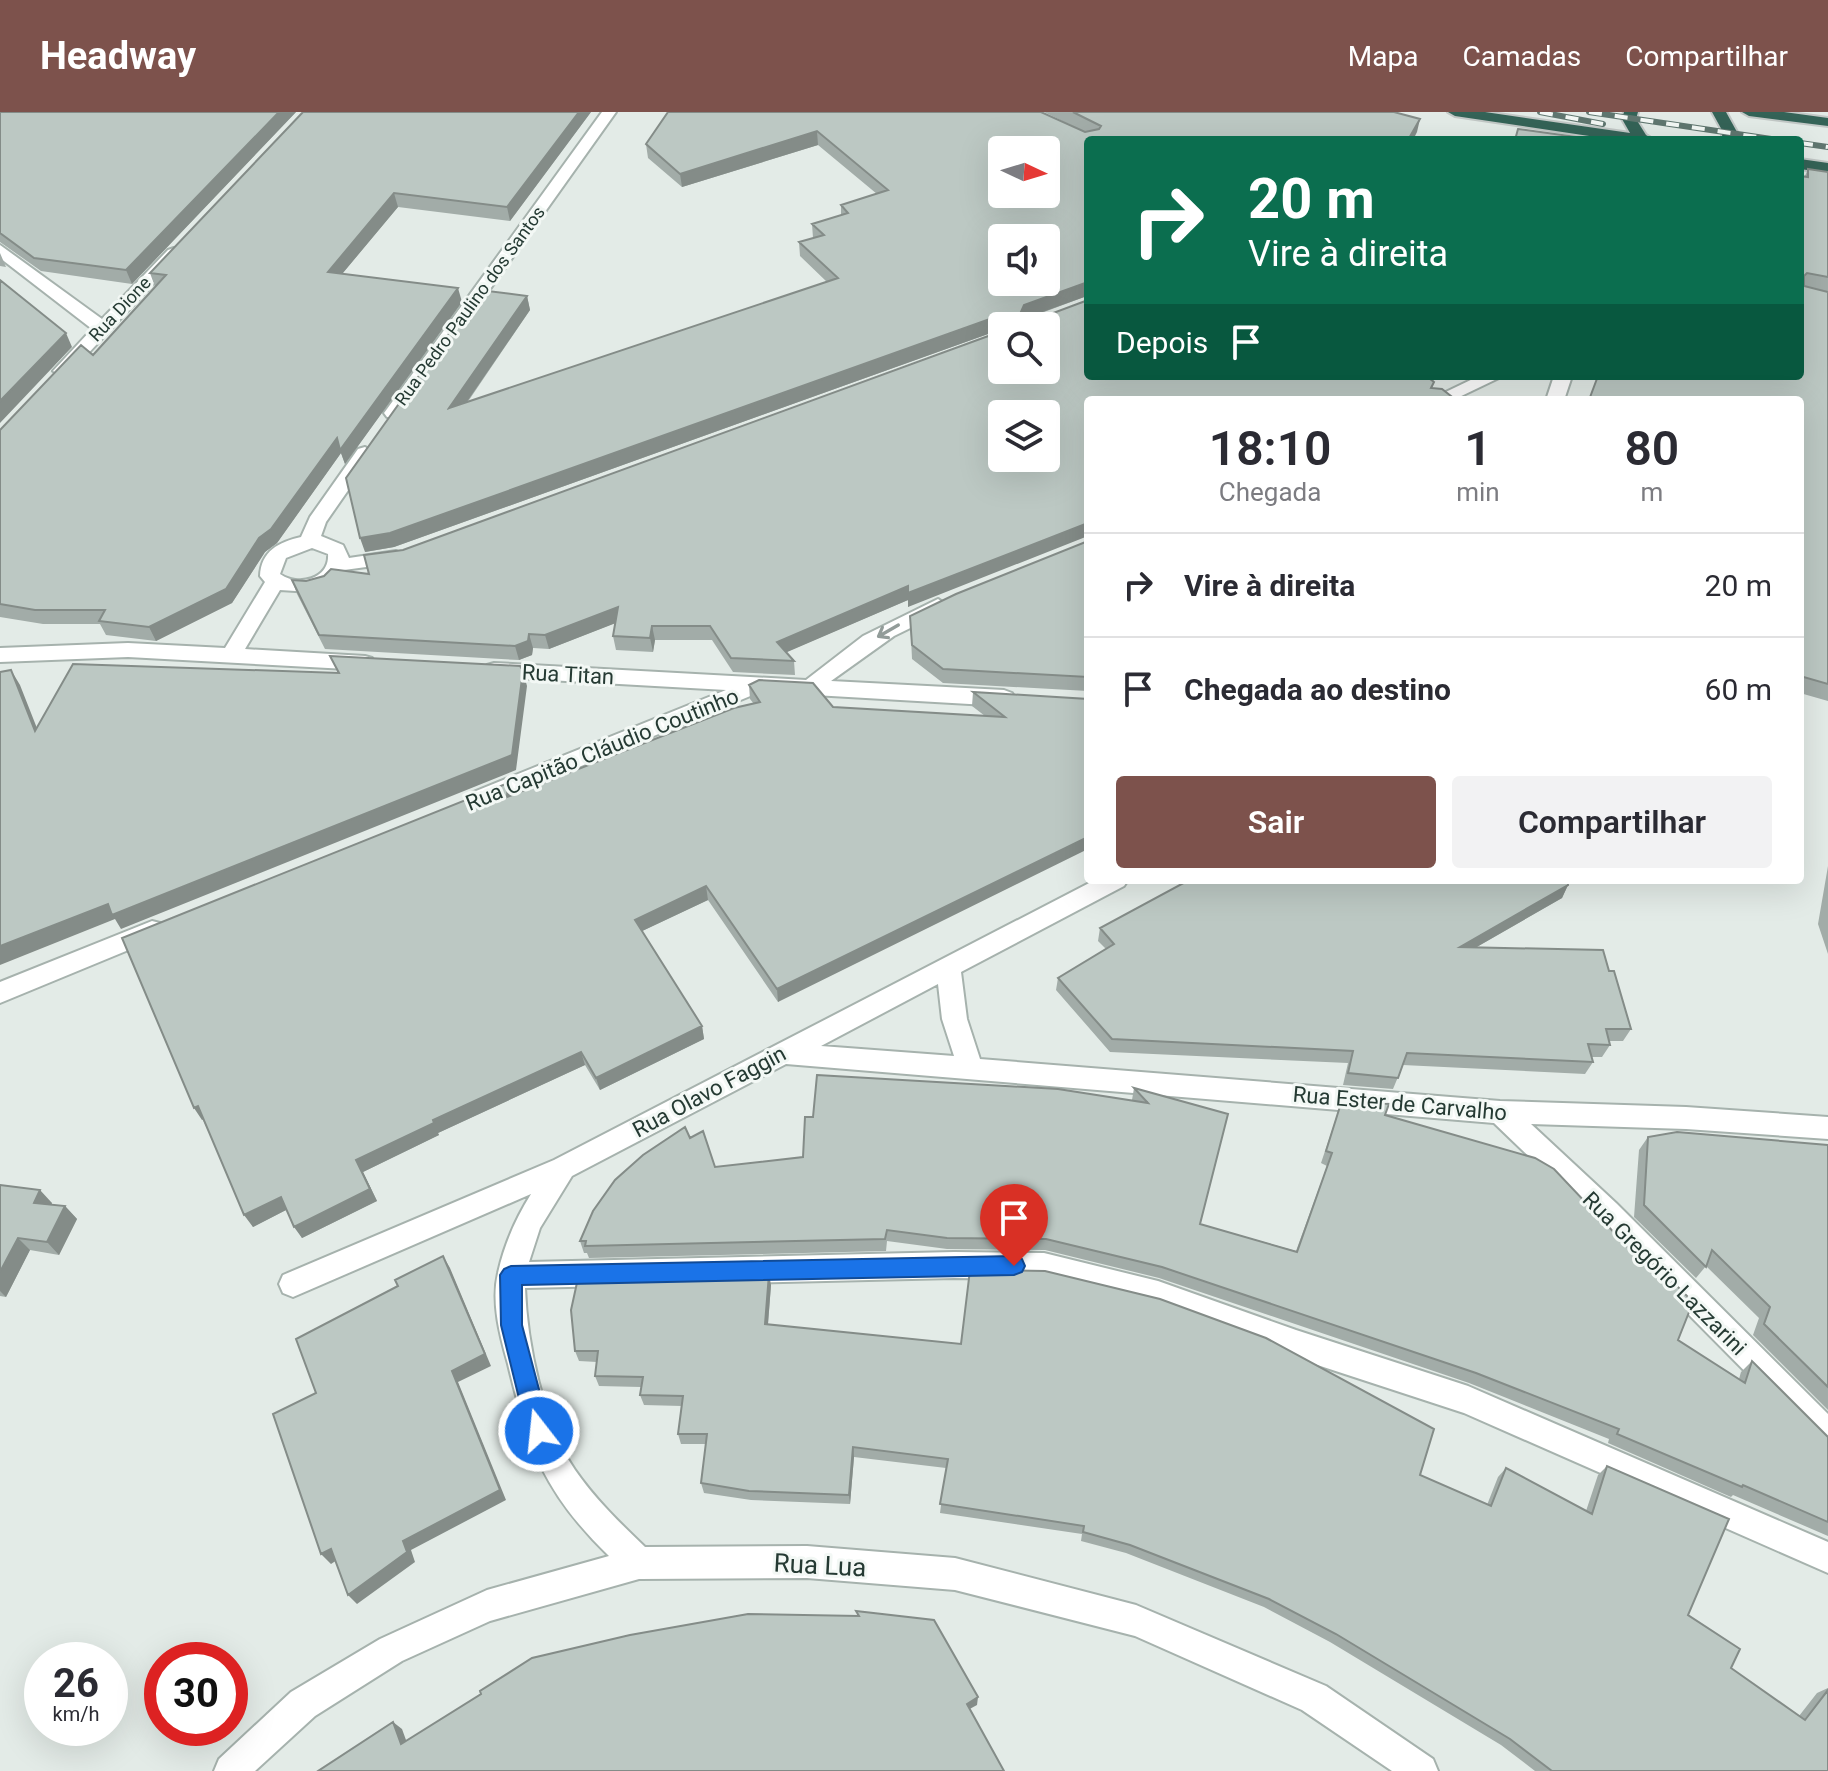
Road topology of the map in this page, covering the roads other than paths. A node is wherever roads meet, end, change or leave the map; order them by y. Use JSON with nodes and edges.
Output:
{"nodes":[{"id":1,"x":609,"y":112,"type":"edge"},
{"id":2,"x":1455,"y":112,"type":"edge"},
{"id":3,"x":1631,"y":112,"type":"edge"},
{"id":4,"x":1719,"y":112,"type":"edge"},
{"id":5,"x":1749,"y":112,"type":"edge"},
{"id":6,"x":1828,"y":122,"type":"edge"},
{"id":7,"x":1620,"y":136,"type":"edge"},
{"id":8,"x":1639,"y":136,"type":"edge"},
{"id":9,"x":1728,"y":136,"type":"edge"},
{"id":10,"x":1804,"y":165,"type":"edge"},
{"id":11,"x":1828,"y":168,"type":"edge"},
{"id":12,"x":189,"y":237,"type":"edge"},
{"id":13,"x":0,"y":250,"type":"edge"},
{"id":14,"x":102,"y":328,"type":"junction"},
{"id":15,"x":1485,"y":380,"type":"edge"},
{"id":16,"x":51,"y":383,"type":"edge"},
{"id":17,"x":1449,"y":396,"type":"edge"},
{"id":18,"x":309,"y":542,"type":"junction"},
{"id":19,"x":414,"y":551,"type":"edge"},
{"id":20,"x":339,"y":564,"type":"junction"},
{"id":21,"x":275,"y":581,"type":"junction"},
{"id":22,"x":957,"y":598,"type":"edge"},
{"id":23,"x":232,"y":654,"type":"junction"},
{"id":24,"x":0,"y":655,"type":"edge"},
{"id":25,"x":386,"y":664,"type":"edge"},
{"id":26,"x":479,"y":669,"type":"edge"},
{"id":27,"x":758,"y":684,"type":"junction"},
{"id":28,"x":811,"y":687,"type":"junction"},
{"id":29,"x":1030,"y":699,"type":"edge"},
{"id":30,"x":465,"y":804,"type":"edge"},
{"id":31,"x":1108,"y":884,"type":"edge"},
{"id":32,"x":174,"y":920,"type":"edge"},
{"id":33,"x":949,"y":965,"type":"junction"},
{"id":34,"x":0,"y":993,"type":"edge"},
{"id":35,"x":781,"y":1053,"type":"junction"},
{"id":36,"x":973,"y":1070,"type":"junction"},
{"id":37,"x":1500,"y":1112,"type":"junction"},
{"id":38,"x":1828,"y":1128,"type":"edge"},
{"id":39,"x":563,"y":1168,"type":"junction"},
{"id":40,"x":511,"y":1275,"type":"junction"},
{"id":41,"x":293,"y":1284,"type":"dead end"},
{"id":42,"x":1828,"y":1435,"type":"edge"},
{"id":43,"x":1828,"y":1558,"type":"edge"},
{"id":44,"x":639,"y":1563,"type":"junction"},
{"id":45,"x":231,"y":1771,"type":"edge"},
{"id":46,"x":1421,"y":1771,"type":"edge"}],
"edges":[{"from":1,"to":18,"type":"street","name":"Rua Pedro Paulino dos Santos"},
{"from":2,"to":7,"type":"highway"},
{"from":3,"to":8,"type":"highway"},
{"from":4,"to":9,"type":"highway"},
{"from":5,"to":6,"type":"highway"},
{"from":10,"to":11,"type":"highway"},
{"from":12,"to":14,"type":"street","name":"Rua Dione"},
{"from":13,"to":14,"type":"street"},
{"from":14,"to":16,"type":"street","name":"Rua Dione"},
{"from":15,"to":17,"type":"street"},
{"from":18,"to":20,"type":"street"},
{"from":18,"to":21,"type":"street"},
{"from":19,"to":20,"type":"street"},
{"from":20,"to":21,"type":"street"},
{"from":21,"to":23,"type":"street"},
{"from":22,"to":28,"type":"street","one_way":true},
{"from":23,"to":24,"type":"street"},
{"from":23,"to":25,"type":"street"},
{"from":26,"to":27,"type":"street","name":"Rua Titan"},
{"from":27,"to":28,"type":"street","name":"Rua Titan"},
{"from":27,"to":30,"type":"street","name":"Rua Capitão Cláudio Coutinho"},
{"from":28,"to":29,"type":"street","name":"Rua Titan"},
{"from":31,"to":33,"type":"street","name":"Rua Olavo Faggin"},
{"from":32,"to":34,"type":"street"},
{"from":33,"to":35,"type":"street","name":"Rua Olavo Faggin"},
{"from":33,"to":36,"type":"street"},
{"from":35,"to":36,"type":"street","name":"Rua Ester de Carvalho"},
{"from":35,"to":39,"type":"street","name":"Rua Olavo Faggin"},
{"from":36,"to":37,"type":"street","name":"Rua Ester de Carvalho"},
{"from":37,"to":38,"type":"street","name":"Rua Ester de Carvalho"},
{"from":37,"to":42,"type":"street","name":"Rua Gregório Lazzarini"},
{"from":39,"to":40,"type":"street"},
{"from":39,"to":41,"type":"street","name":"Rua Olavo Faggin"},
{"from":40,"to":43,"type":"street"},
{"from":40,"to":44,"type":"street"},
{"from":44,"to":45,"type":"street","name":"Rua Lua"},
{"from":44,"to":46,"type":"street","name":"Rua Lua"}]}
